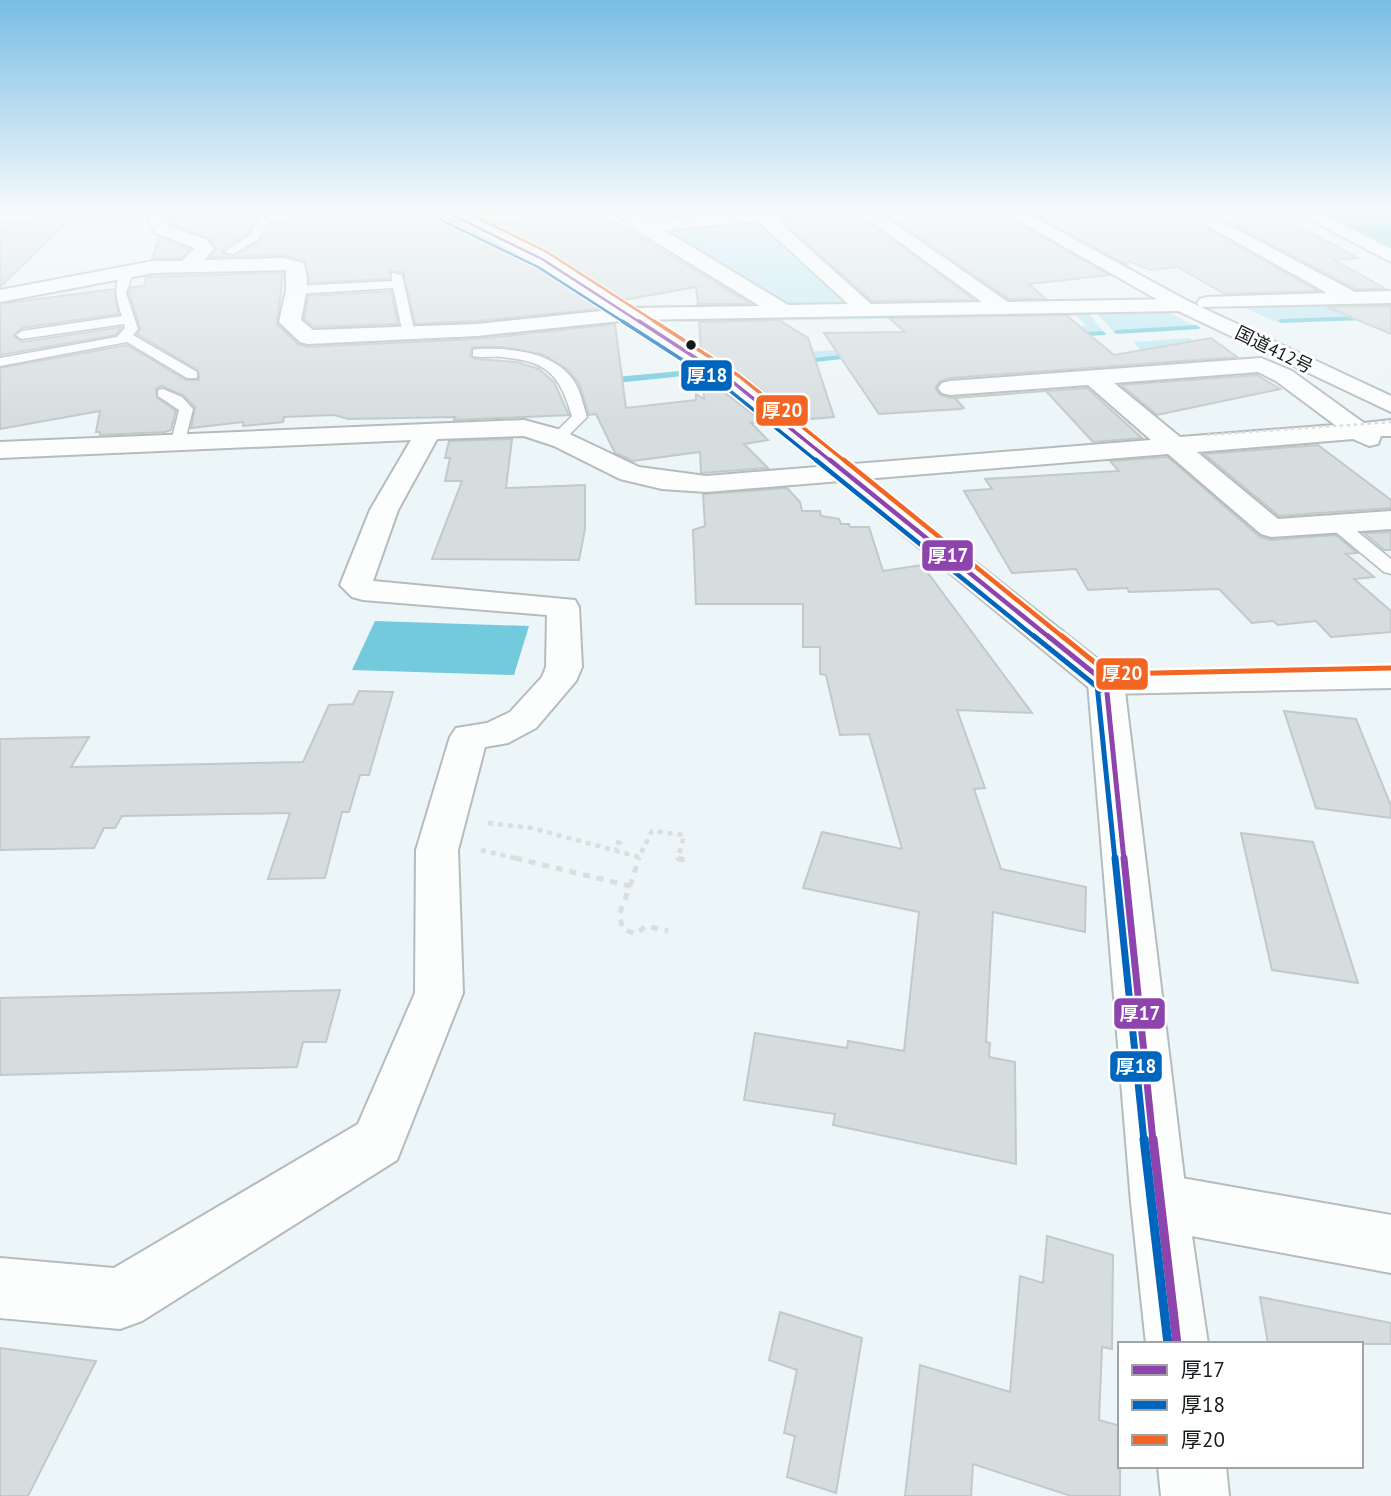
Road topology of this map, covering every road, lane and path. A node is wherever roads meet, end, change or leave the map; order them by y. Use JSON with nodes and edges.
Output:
{"nodes":[{"id":1,"x":73,"y":282,"type":"edge"},
{"id":2,"x":124,"y":282,"type":"edge"},
{"id":3,"x":296,"y":282,"type":"edge"},
{"id":4,"x":370,"y":282,"type":"edge"},
{"id":5,"x":397,"y":282,"type":"edge"},
{"id":6,"x":579,"y":282,"type":"edge"},
{"id":7,"x":734,"y":282,"type":"edge"},
{"id":8,"x":835,"y":282,"type":"edge"},
{"id":9,"x":966,"y":282,"type":"edge"},
{"id":10,"x":1139,"y":282,"type":"edge"},
{"id":11,"x":1166,"y":282,"type":"edge"},
{"id":12,"x":1321,"y":282,"type":"edge"},
{"id":13,"x":296,"y":290,"type":"junction"},
{"id":14,"x":0,"y":296,"type":"edge"},
{"id":15,"x":1391,"y":297,"type":"edge"},
{"id":16,"x":1351,"y":298,"type":"junction"},
{"id":17,"x":1207,"y":303,"type":"junction"},
{"id":18,"x":1181,"y":305,"type":"junction"},
{"id":19,"x":1002,"y":307,"type":"junction"},
{"id":20,"x":865,"y":309,"type":"junction"},
{"id":21,"x":781,"y":310,"type":"junction"},
{"id":22,"x":630,"y":314,"type":"junction"},
{"id":23,"x":129,"y":319,"type":"junction"},
{"id":24,"x":256,"y":327,"type":"dead end"},
{"id":25,"x":409,"y":334,"type":"junction"},
{"id":26,"x":22,"y":335,"type":"dead end"},
{"id":27,"x":127,"y":335,"type":"junction"},
{"id":28,"x":478,"y":353,"type":"dead end"},
{"id":29,"x":0,"y":362,"type":"edge"},
{"id":30,"x":192,"y":375,"type":"dead end"},
{"id":31,"x":1094,"y":377,"type":"junction"},
{"id":32,"x":950,"y":388,"type":"dead end"},
{"id":33,"x":1391,"y":388,"type":"edge"},
{"id":34,"x":163,"y":393,"type":"dead end"},
{"id":35,"x":1391,"y":405,"type":"edge"},
{"id":36,"x":1391,"y":422,"type":"edge"},
{"id":37,"x":1391,"y":428,"type":"edge"},
{"id":38,"x":429,"y":431,"type":"junction"},
{"id":39,"x":1360,"y":431,"type":"junction"},
{"id":40,"x":1207,"y":435,"type":"dead end"},
{"id":41,"x":559,"y":437,"type":"junction"},
{"id":42,"x":179,"y":442,"type":"junction"},
{"id":43,"x":1174,"y":446,"type":"junction"},
{"id":44,"x":0,"y":450,"type":"edge"},
{"id":45,"x":1391,"y":453,"type":"edge"},
{"id":46,"x":849,"y":473,"type":"junction"},
{"id":47,"x":1391,"y":520,"type":"edge"},
{"id":48,"x":1337,"y":524,"type":"junction"},
{"id":49,"x":1391,"y":568,"type":"edge"},
{"id":50,"x":1391,"y":677,"type":"edge"},
{"id":51,"x":1106,"y":683,"type":"junction"},
{"id":52,"x":442,"y":829,"type":"junction"},
{"id":53,"x":616,"y":842,"type":"dead end"},
{"id":54,"x":616,"y":850,"type":"junction"},
{"id":55,"x":639,"y":857,"type":"junction"},
{"id":56,"x":688,"y":861,"type":"dead end"},
{"id":57,"x":630,"y":886,"type":"junction"},
{"id":58,"x":668,"y":931,"type":"dead end"},
{"id":59,"x":1159,"y":1202,"type":"junction"},
{"id":60,"x":1391,"y":1244,"type":"edge"},
{"id":61,"x":0,"y":1288,"type":"edge"},
{"id":62,"x":1177,"y":1342,"type":"edge"},
{"id":63,"x":1192,"y":1468,"type":"edge"},
{"id":64,"x":1195,"y":1496,"type":"edge"}],
"edges":[{"from":1,"to":14,"type":"main road"},
{"from":2,"to":23,"type":"lane"},
{"from":3,"to":13,"type":"main road"},
{"from":4,"to":13,"type":"lane"},
{"from":5,"to":25,"type":"lane"},
{"from":6,"to":22,"type":"main road"},
{"from":7,"to":21,"type":"main road"},
{"from":8,"to":20,"type":"main road"},
{"from":9,"to":19,"type":"main road"},
{"from":10,"to":18,"type":"main road","name":"国道412号"},
{"from":11,"to":17,"type":"main road","name":"国道412号"},
{"from":12,"to":16,"type":"main road"},
{"from":13,"to":25,"type":"main road"},
{"from":15,"to":16,"type":"main road"},
{"from":16,"to":17,"type":"main road"},
{"from":17,"to":33,"type":"main road","name":"国道412号"},
{"from":18,"to":19,"type":"main road"},
{"from":18,"to":35,"type":"main road","name":"国道412号"},
{"from":19,"to":20,"type":"main road"},
{"from":20,"to":21,"type":"main road"},
{"from":21,"to":22,"type":"main road"},
{"from":22,"to":25,"type":"main road"},
{"from":22,"to":46,"type":"main road"},
{"from":23,"to":26,"type":"lane"},
{"from":23,"to":27,"type":"lane"},
{"from":24,"to":27,"type":"path"},
{"from":27,"to":29,"type":"lane"},
{"from":27,"to":30,"type":"lane"},
{"from":28,"to":41,"type":"lane"},
{"from":31,"to":32,"type":"main road"},
{"from":31,"to":39,"type":"main road"},
{"from":31,"to":43,"type":"main road"},
{"from":34,"to":42,"type":"lane"},
{"from":36,"to":40,"type":"path","bridge":true},
{"from":37,"to":39,"type":"main road"},
{"from":38,"to":41,"type":"main road"},
{"from":38,"to":42,"type":"main road"},
{"from":38,"to":52,"type":"main road"},
{"from":39,"to":43,"type":"main road"},
{"from":39,"to":45,"type":"main road"},
{"from":41,"to":46,"type":"main road"},
{"from":42,"to":44,"type":"main road"},
{"from":43,"to":46,"type":"main road"},
{"from":43,"to":48,"type":"main road"},
{"from":46,"to":51,"type":"main road"},
{"from":47,"to":48,"type":"main road"},
{"from":48,"to":49,"type":"lane"},
{"from":50,"to":51,"type":"main road"},
{"from":51,"to":59,"type":"main road"},
{"from":52,"to":54,"type":"path"},
{"from":52,"to":57,"type":"path"},
{"from":52,"to":61,"type":"main road"},
{"from":53,"to":54,"type":"path"},
{"from":54,"to":55,"type":"path"},
{"from":55,"to":56,"type":"path"},
{"from":55,"to":57,"type":"path"},
{"from":57,"to":58,"type":"path"},
{"from":59,"to":60,"type":"main road"},
{"from":59,"to":62,"type":"main road"},
{"from":63,"to":64,"type":"main road"}]}
